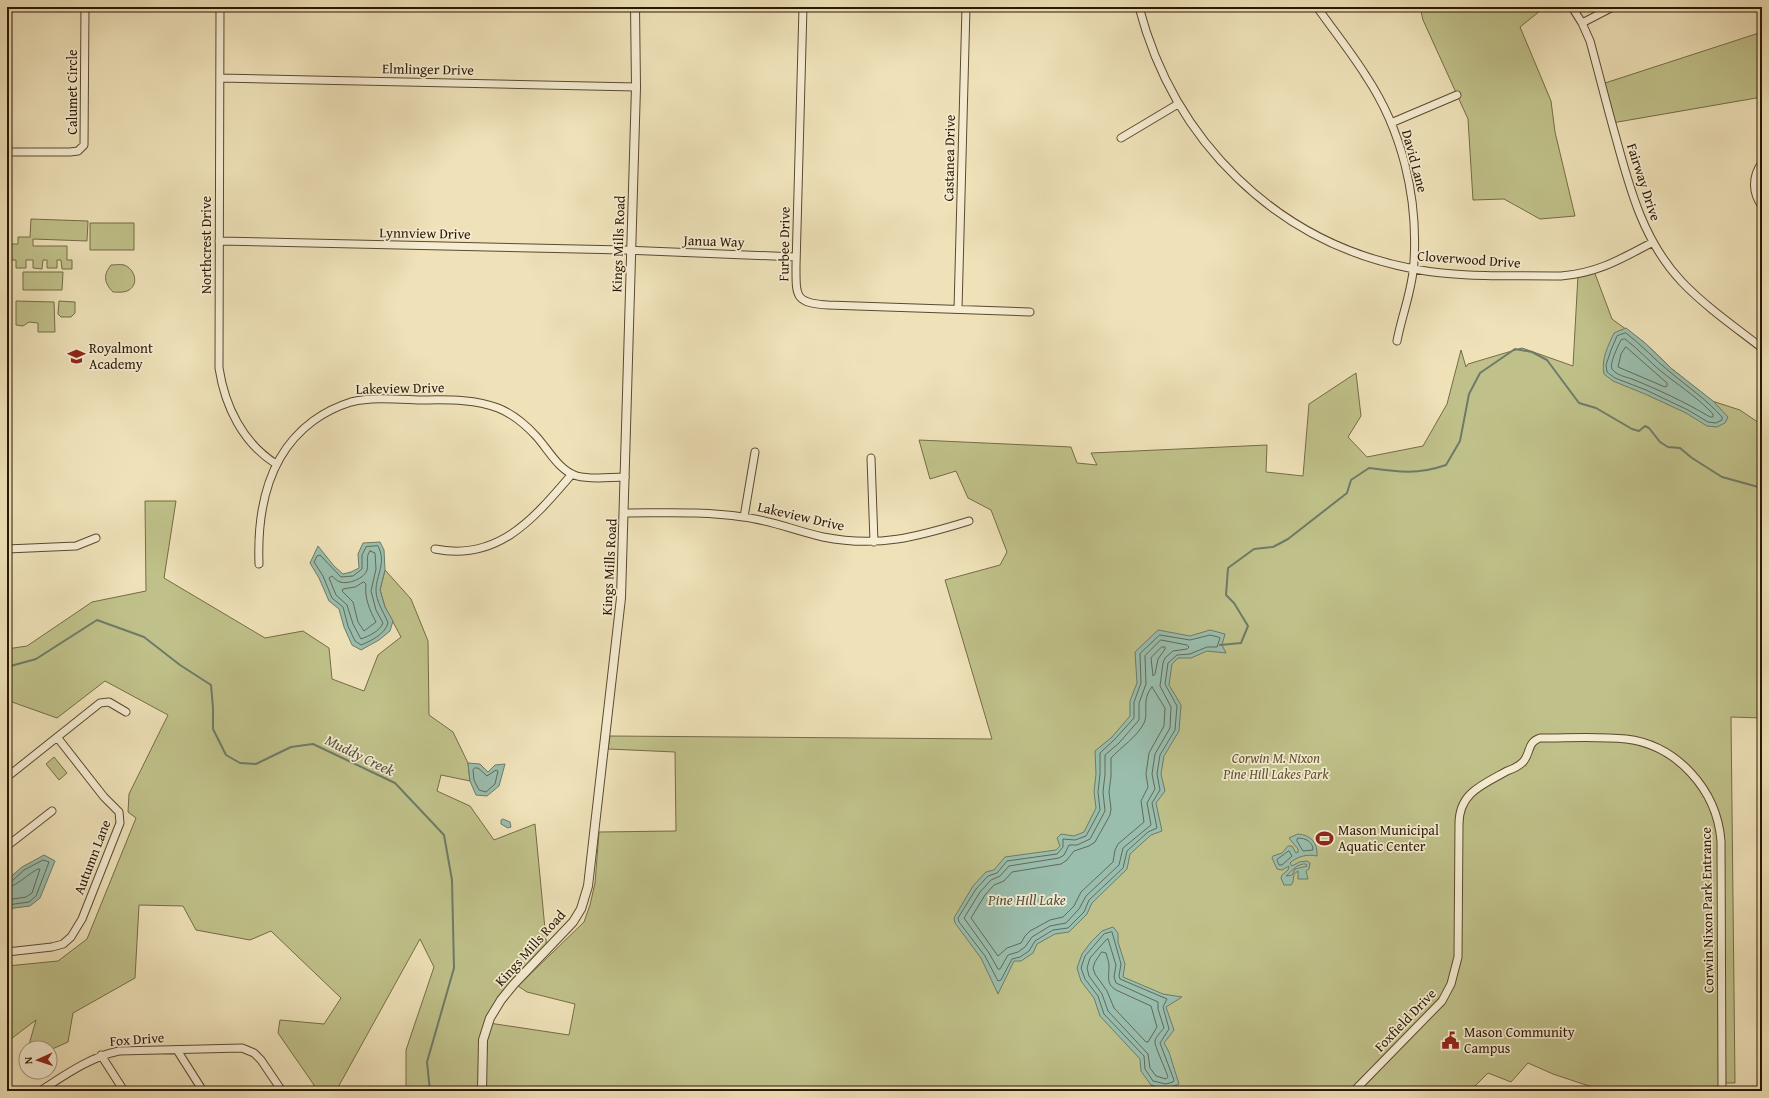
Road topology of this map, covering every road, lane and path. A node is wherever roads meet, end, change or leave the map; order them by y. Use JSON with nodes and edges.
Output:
{"nodes":[{"id":1,"x":85,"y":7,"type":"edge"},
{"id":2,"x":220,"y":7,"type":"edge"},
{"id":3,"x":635,"y":7,"type":"edge"},
{"id":4,"x":803,"y":7,"type":"edge"},
{"id":5,"x":966,"y":7,"type":"edge"},
{"id":6,"x":1139,"y":7,"type":"edge"},
{"id":7,"x":1317,"y":7,"type":"edge"},
{"id":8,"x":1572,"y":7,"type":"edge"},
{"id":9,"x":1613,"y":7,"type":"edge"},
{"id":10,"x":1582,"y":23,"type":"junction"},
{"id":11,"x":220,"y":78,"type":"junction"},
{"id":12,"x":636,"y":87,"type":"junction"},
{"id":13,"x":1457,"y":95,"type":"dead end"},
{"id":14,"x":1178,"y":104,"type":"junction"},
{"id":15,"x":1391,"y":123,"type":"junction"},
{"id":16,"x":1121,"y":138,"type":"dead end"},
{"id":17,"x":7,"y":152,"type":"edge"},
{"id":18,"x":1762,"y":163,"type":"edge"},
{"id":19,"x":1762,"y":206,"type":"edge"},
{"id":20,"x":219,"y":241,"type":"junction"},
{"id":21,"x":1653,"y":242,"type":"junction"},
{"id":22,"x":631,"y":250,"type":"junction"},
{"id":23,"x":796,"y":257,"type":"junction"},
{"id":24,"x":1414,"y":269,"type":"junction"},
{"id":25,"x":958,"y":309,"type":"junction"},
{"id":26,"x":1030,"y":312,"type":"dead end"},
{"id":27,"x":1397,"y":341,"type":"dead end"},
{"id":28,"x":1762,"y":348,"type":"edge"},
{"id":29,"x":755,"y":452,"type":"dead end"},
{"id":30,"x":871,"y":458,"type":"dead end"},
{"id":31,"x":276,"y":464,"type":"junction"},
{"id":32,"x":572,"y":474,"type":"junction"},
{"id":33,"x":625,"y":477,"type":"junction"},
{"id":34,"x":624,"y":512,"type":"junction"},
{"id":35,"x":744,"y":517,"type":"junction"},
{"id":36,"x":969,"y":521,"type":"dead end"},
{"id":37,"x":96,"y":538,"type":"dead end"},
{"id":38,"x":874,"y":542,"type":"junction"},
{"id":39,"x":7,"y":549,"type":"edge"},
{"id":40,"x":435,"y":549,"type":"dead end"},
{"id":41,"x":259,"y":564,"type":"dead end"},
{"id":42,"x":126,"y":712,"type":"dead end"},
{"id":43,"x":57,"y":737,"type":"junction"},
{"id":44,"x":7,"y":777,"type":"edge"},
{"id":45,"x":52,"y":811,"type":"dead end"},
{"id":46,"x":7,"y":846,"type":"edge"},
{"id":47,"x":7,"y":952,"type":"edge"},
{"id":48,"x":1458,"y":957,"type":"joint"},
{"id":49,"x":177,"y":1050,"type":"junction"},
{"id":50,"x":101,"y":1055,"type":"junction"},
{"id":51,"x":40,"y":1091,"type":"edge"},
{"id":52,"x":124,"y":1091,"type":"edge"},
{"id":53,"x":203,"y":1091,"type":"edge"},
{"id":54,"x":282,"y":1091,"type":"edge"},
{"id":55,"x":482,"y":1091,"type":"edge"},
{"id":56,"x":1354,"y":1091,"type":"edge"},
{"id":57,"x":1722,"y":1091,"type":"edge"}],
"edges":[{"from":1,"to":17,"type":"street","name":"Calumet Circle"},
{"from":2,"to":11,"type":"street","name":"Northcrest Drive"},
{"from":3,"to":12,"type":"street","name":"Kings Mills Road"},
{"from":4,"to":23,"type":"street","name":"Furbee Drive"},
{"from":5,"to":25,"type":"street","name":"Castanea Drive"},
{"from":6,"to":14,"type":"street","name":"Cloverwood Drive"},
{"from":7,"to":15,"type":"street","name":"David Lane"},
{"from":8,"to":10,"type":"street","name":"Fairway Drive"},
{"from":9,"to":10,"type":"street"},
{"from":10,"to":21,"type":"street","name":"Fairway Drive"},
{"from":11,"to":12,"type":"street","name":"Elmlinger Drive"},
{"from":11,"to":20,"type":"street","name":"Northcrest Drive"},
{"from":12,"to":22,"type":"street","name":"Kings Mills Road"},
{"from":13,"to":15,"type":"street"},
{"from":14,"to":16,"type":"street"},
{"from":14,"to":24,"type":"street","name":"Cloverwood Drive"},
{"from":15,"to":24,"type":"street","name":"David Lane"},
{"from":18,"to":19,"type":"street"},
{"from":20,"to":22,"type":"street","name":"Lynnview Drive"},
{"from":20,"to":31,"type":"street","name":"Northcrest Drive"},
{"from":21,"to":24,"type":"street","name":"Cloverwood Drive"},
{"from":21,"to":28,"type":"street","name":"Fairway Drive"},
{"from":22,"to":23,"type":"street","name":"Janua Way"},
{"from":22,"to":33,"type":"street","name":"Kings Mills Road"},
{"from":23,"to":25,"type":"street","name":"Furbee Drive"},
{"from":24,"to":27,"type":"street","name":"David Lane"},
{"from":25,"to":26,"type":"street","name":"Furbee Drive"},
{"from":29,"to":35,"type":"street"},
{"from":30,"to":38,"type":"street"},
{"from":31,"to":32,"type":"street","name":"Lakeview Drive"},
{"from":31,"to":41,"type":"street","name":"Lakeview Drive"},
{"from":32,"to":33,"type":"street"},
{"from":32,"to":40,"type":"street"},
{"from":33,"to":34,"type":"street","name":"Kings Mills Road"},
{"from":34,"to":35,"type":"street","name":"Lakeview Drive"},
{"from":34,"to":55,"type":"street","name":"Kings Mills Road"},
{"from":35,"to":38,"type":"street","name":"Lakeview Drive"},
{"from":36,"to":38,"type":"street","name":"Lakeview Drive"},
{"from":37,"to":39,"type":"street"},
{"from":42,"to":43,"type":"street"},
{"from":43,"to":44,"type":"street"},
{"from":43,"to":47,"type":"street","name":"Autumn Lane"},
{"from":45,"to":46,"type":"street"},
{"from":48,"to":56,"type":"street","name":"Foxfield Drive"},
{"from":48,"to":57,"type":"street","name":"Corwin Nixon Park Entrance"},
{"from":49,"to":50,"type":"street","name":"Fox Drive"},
{"from":49,"to":53,"type":"street"},
{"from":49,"to":54,"type":"street","name":"Fox Drive"},
{"from":50,"to":51,"type":"street","name":"Fox Drive"},
{"from":50,"to":52,"type":"street"}]}
